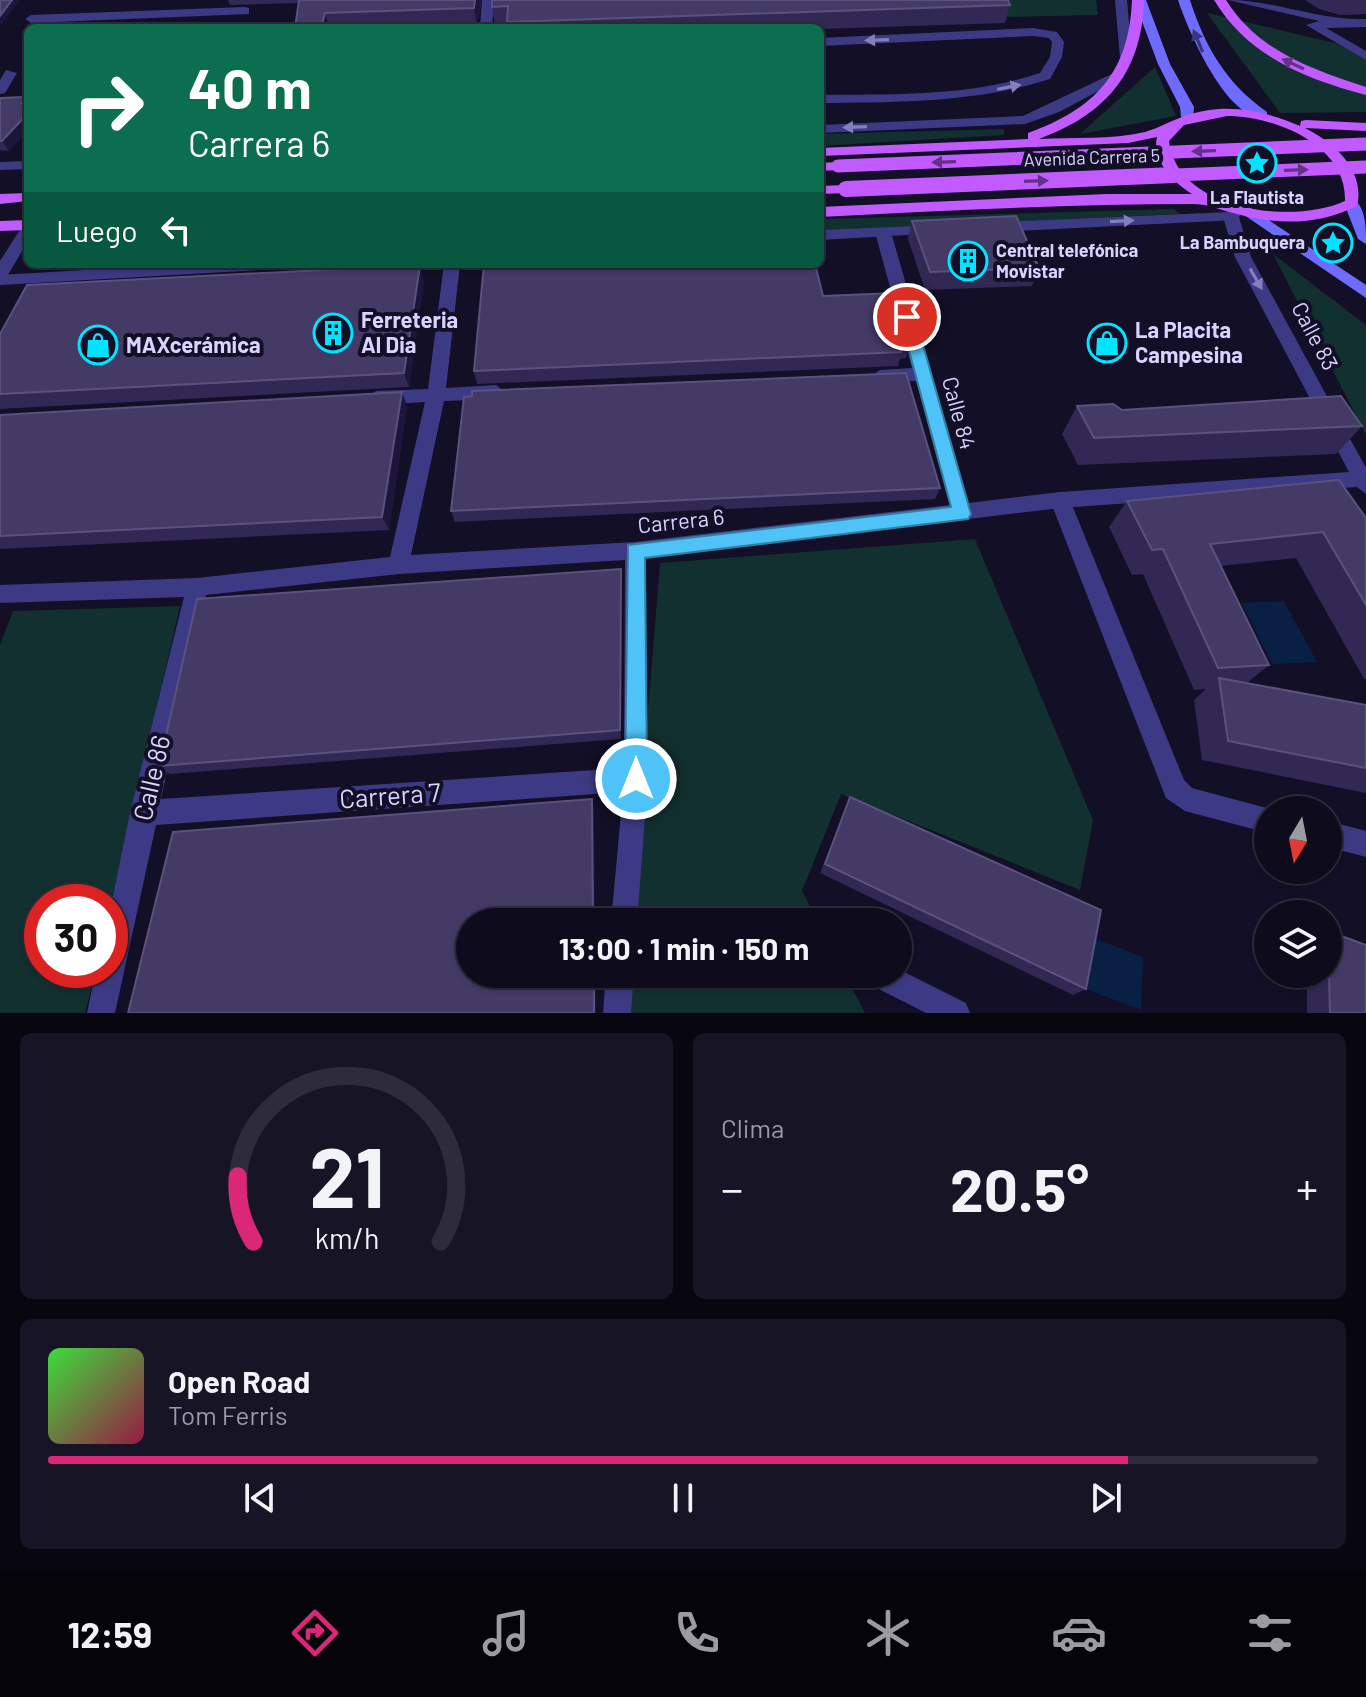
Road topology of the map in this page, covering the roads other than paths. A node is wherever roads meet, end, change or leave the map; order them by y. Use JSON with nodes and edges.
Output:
{"nodes":[{"id":1,"x":160,"y":0,"type":"edge"},
{"id":2,"x":488,"y":0,"type":"edge"},
{"id":3,"x":1121,"y":0,"type":"edge"},
{"id":4,"x":1139,"y":0,"type":"edge"},
{"id":5,"x":1184,"y":0,"type":"edge"},
{"id":6,"x":1220,"y":0,"type":"edge"},
{"id":7,"x":1234,"y":0,"type":"edge"},
{"id":8,"x":245,"y":11,"type":"dead end"},
{"id":9,"x":151,"y":15,"type":"junction"},
{"id":10,"x":1229,"y":17,"type":"junction"},
{"id":11,"x":31,"y":19,"type":"dead end"},
{"id":12,"x":1366,"y":23,"type":"edge"},
{"id":13,"x":145,"y":24,"type":"edge"},
{"id":14,"x":486,"y":24,"type":"edge"},
{"id":15,"x":1350,"y":24,"type":"junction"},
{"id":16,"x":1312,"y":25,"type":"junction"},
{"id":17,"x":824,"y":42,"type":"edge"},
{"id":18,"x":1365,"y":53,"type":"edge"},
{"id":19,"x":1126,"y":58,"type":"junction"},
{"id":20,"x":11,"y":73,"type":"dead end"},
{"id":21,"x":1118,"y":75,"type":"junction"},
{"id":22,"x":0,"y":90,"type":"edge"},
{"id":23,"x":1366,"y":91,"type":"edge"},
{"id":24,"x":824,"y":99,"type":"edge"},
{"id":25,"x":1262,"y":115,"type":"junction"},
{"id":26,"x":1188,"y":117,"type":"junction"},
{"id":27,"x":1288,"y":122,"type":"junction"},
{"id":28,"x":1173,"y":125,"type":"junction"},
{"id":29,"x":1366,"y":127,"type":"edge"},
{"id":30,"x":824,"y":129,"type":"edge"},
{"id":31,"x":1366,"y":144,"type":"edge"},
{"id":32,"x":971,"y":147,"type":"junction"},
{"id":33,"x":824,"y":152,"type":"edge"},
{"id":34,"x":24,"y":165,"type":"edge"},
{"id":35,"x":0,"y":166,"type":"edge"},
{"id":36,"x":824,"y":167,"type":"edge"},
{"id":37,"x":1366,"y":167,"type":"edge"},
{"id":38,"x":824,"y":190,"type":"edge"},
{"id":39,"x":1359,"y":196,"type":"edge"},
{"id":40,"x":24,"y":197,"type":"edge"},
{"id":41,"x":0,"y":199,"type":"edge"},
{"id":42,"x":1212,"y":199,"type":"junction"},
{"id":43,"x":824,"y":212,"type":"edge"},
{"id":44,"x":1239,"y":213,"type":"junction"},
{"id":45,"x":0,"y":226,"type":"edge"},
{"id":46,"x":24,"y":226,"type":"edge"},
{"id":47,"x":978,"y":228,"type":"edge"},
{"id":48,"x":946,"y":229,"type":"edge"},
{"id":49,"x":883,"y":232,"type":"junction"},
{"id":50,"x":24,"y":233,"type":"edge"},
{"id":51,"x":824,"y":235,"type":"edge"},
{"id":52,"x":1366,"y":239,"type":"edge"},
{"id":53,"x":191,"y":268,"type":"edge"},
{"id":54,"x":452,"y":268,"type":"edge"},
{"id":55,"x":0,"y":277,"type":"edge"},
{"id":56,"x":1366,"y":293,"type":"edge"},
{"id":57,"x":924,"y":374,"type":"junction"},
{"id":58,"x":861,"y":377,"type":"edge"},
{"id":59,"x":515,"y":392,"type":"edge"},
{"id":60,"x":436,"y":395,"type":"junction"},
{"id":61,"x":358,"y":399,"type":"edge"},
{"id":62,"x":1329,"y":413,"type":"junction"},
{"id":63,"x":1299,"y":415,"type":"edge"},
{"id":64,"x":1365,"y":482,"type":"edge"},
{"id":65,"x":1060,"y":500,"type":"junction"},
{"id":66,"x":962,"y":514,"type":"junction"},
{"id":67,"x":635,"y":551,"type":"junction"},
{"id":68,"x":399,"y":565,"type":"junction"},
{"id":69,"x":197,"y":587,"type":"junction"},
{"id":70,"x":0,"y":594,"type":"edge"},
{"id":71,"x":636,"y":779,"type":"junction"},
{"id":72,"x":143,"y":813,"type":"junction"},
{"id":73,"x":1254,"y":816,"type":"edge"},
{"id":74,"x":1342,"y":838,"type":"edge"},
{"id":75,"x":1366,"y":844,"type":"edge"},
{"id":76,"x":128,"y":884,"type":"edge"},
{"id":77,"x":625,"y":908,"type":"edge"},
{"id":78,"x":106,"y":988,"type":"edge"},
{"id":79,"x":619,"y":988,"type":"edge"},
{"id":80,"x":907,"y":988,"type":"edge"},
{"id":81,"x":101,"y":1013,"type":"edge"},
{"id":82,"x":617,"y":1013,"type":"edge"},
{"id":83,"x":956,"y":1013,"type":"edge"}],
"edges":[{"from":1,"to":9,"type":"street"},
{"from":2,"to":14,"type":"street"},
{"from":3,"to":19,"type":"street"},
{"from":4,"to":19,"type":"main road"},
{"from":4,"to":26,"type":"main road"},
{"from":25,"to":5,"type":"main road","one_way":true},
{"from":6,"to":10,"type":"main road"},
{"from":7,"to":15,"type":"street"},
{"from":8,"to":9,"type":"street"},
{"from":9,"to":11,"type":"street"},
{"from":9,"to":13,"type":"street"},
{"from":10,"to":16,"type":"street"},
{"from":23,"to":10,"type":"main road","one_way":true},
{"from":12,"to":15,"type":"street"},
{"from":15,"to":16,"type":"street"},
{"from":16,"to":18,"type":"street"},
{"from":24,"to":17,"type":"street","one_way":true},
{"from":19,"to":21,"type":"main road"},
{"from":20,"to":22,"type":"street"},
{"from":21,"to":30,"type":"street","one_way":true},
{"from":21,"to":32,"type":"main road"},
{"from":25,"to":26,"type":"main road"},
{"from":25,"to":27,"type":"main road"},
{"from":26,"to":28,"type":"main road"},
{"from":27,"to":29,"type":"main road"},
{"from":27,"to":39,"type":"main road"},
{"from":28,"to":32,"type":"main road"},
{"from":28,"to":42,"type":"main road"},
{"from":31,"to":36,"type":"main road","name":"Avenida Carrera 5","one_way":true,"bridge":true},
{"from":32,"to":33,"type":"main road"},
{"from":34,"to":35,"type":"street"},
{"from":38,"to":37,"type":"main road","name":"Avenida Carrera 5","one_way":true,"bridge":true},
{"from":39,"to":44,"type":"main road"},
{"from":39,"to":52,"type":"main road"},
{"from":40,"to":41,"type":"main road"},
{"from":42,"to":43,"type":"main road","name":"Avenida Carrera 5"},
{"from":42,"to":44,"type":"main road"},
{"from":47,"to":44,"type":"street","one_way":true},
{"from":44,"to":56,"type":"main road"},
{"from":44,"to":62,"type":"street","name":"Calle 83","one_way":true},
{"from":45,"to":46,"type":"main road"},
{"from":48,"to":49,"type":"street"},
{"from":49,"to":51,"type":"street"},
{"from":49,"to":57,"type":"street","name":"Calle 84"},
{"from":50,"to":55,"type":"street"},
{"from":53,"to":55,"type":"street"},
{"from":54,"to":60,"type":"street"},
{"from":57,"to":58,"type":"street"},
{"from":57,"to":66,"type":"street","name":"Calle 84"},
{"from":59,"to":60,"type":"street"},
{"from":60,"to":61,"type":"street"},
{"from":60,"to":68,"type":"street"},
{"from":62,"to":63,"type":"street"},
{"from":62,"to":64,"type":"street","name":"Calle 83"},
{"from":64,"to":65,"type":"street","name":"Carrera 6"},
{"from":65,"to":66,"type":"street","name":"Carrera 6"},
{"from":65,"to":73,"type":"street"},
{"from":66,"to":67,"type":"street","name":"Carrera 6"},
{"from":67,"to":68,"type":"street","name":"Carrera 6"},
{"from":67,"to":71,"type":"street"},
{"from":68,"to":69,"type":"street","name":"Carrera 6"},
{"from":69,"to":70,"type":"street","name":"Carrera 6"},
{"from":69,"to":72,"type":"street","name":"Calle 86"},
{"from":71,"to":72,"type":"street","name":"Carrera 7"},
{"from":71,"to":77,"type":"street"},
{"from":72,"to":76,"type":"street","name":"Calle 86"},
{"from":74,"to":75,"type":"street"},
{"from":78,"to":81,"type":"street","name":"Calle 86"},
{"from":79,"to":82,"type":"street"},
{"from":80,"to":83,"type":"street"}]}
